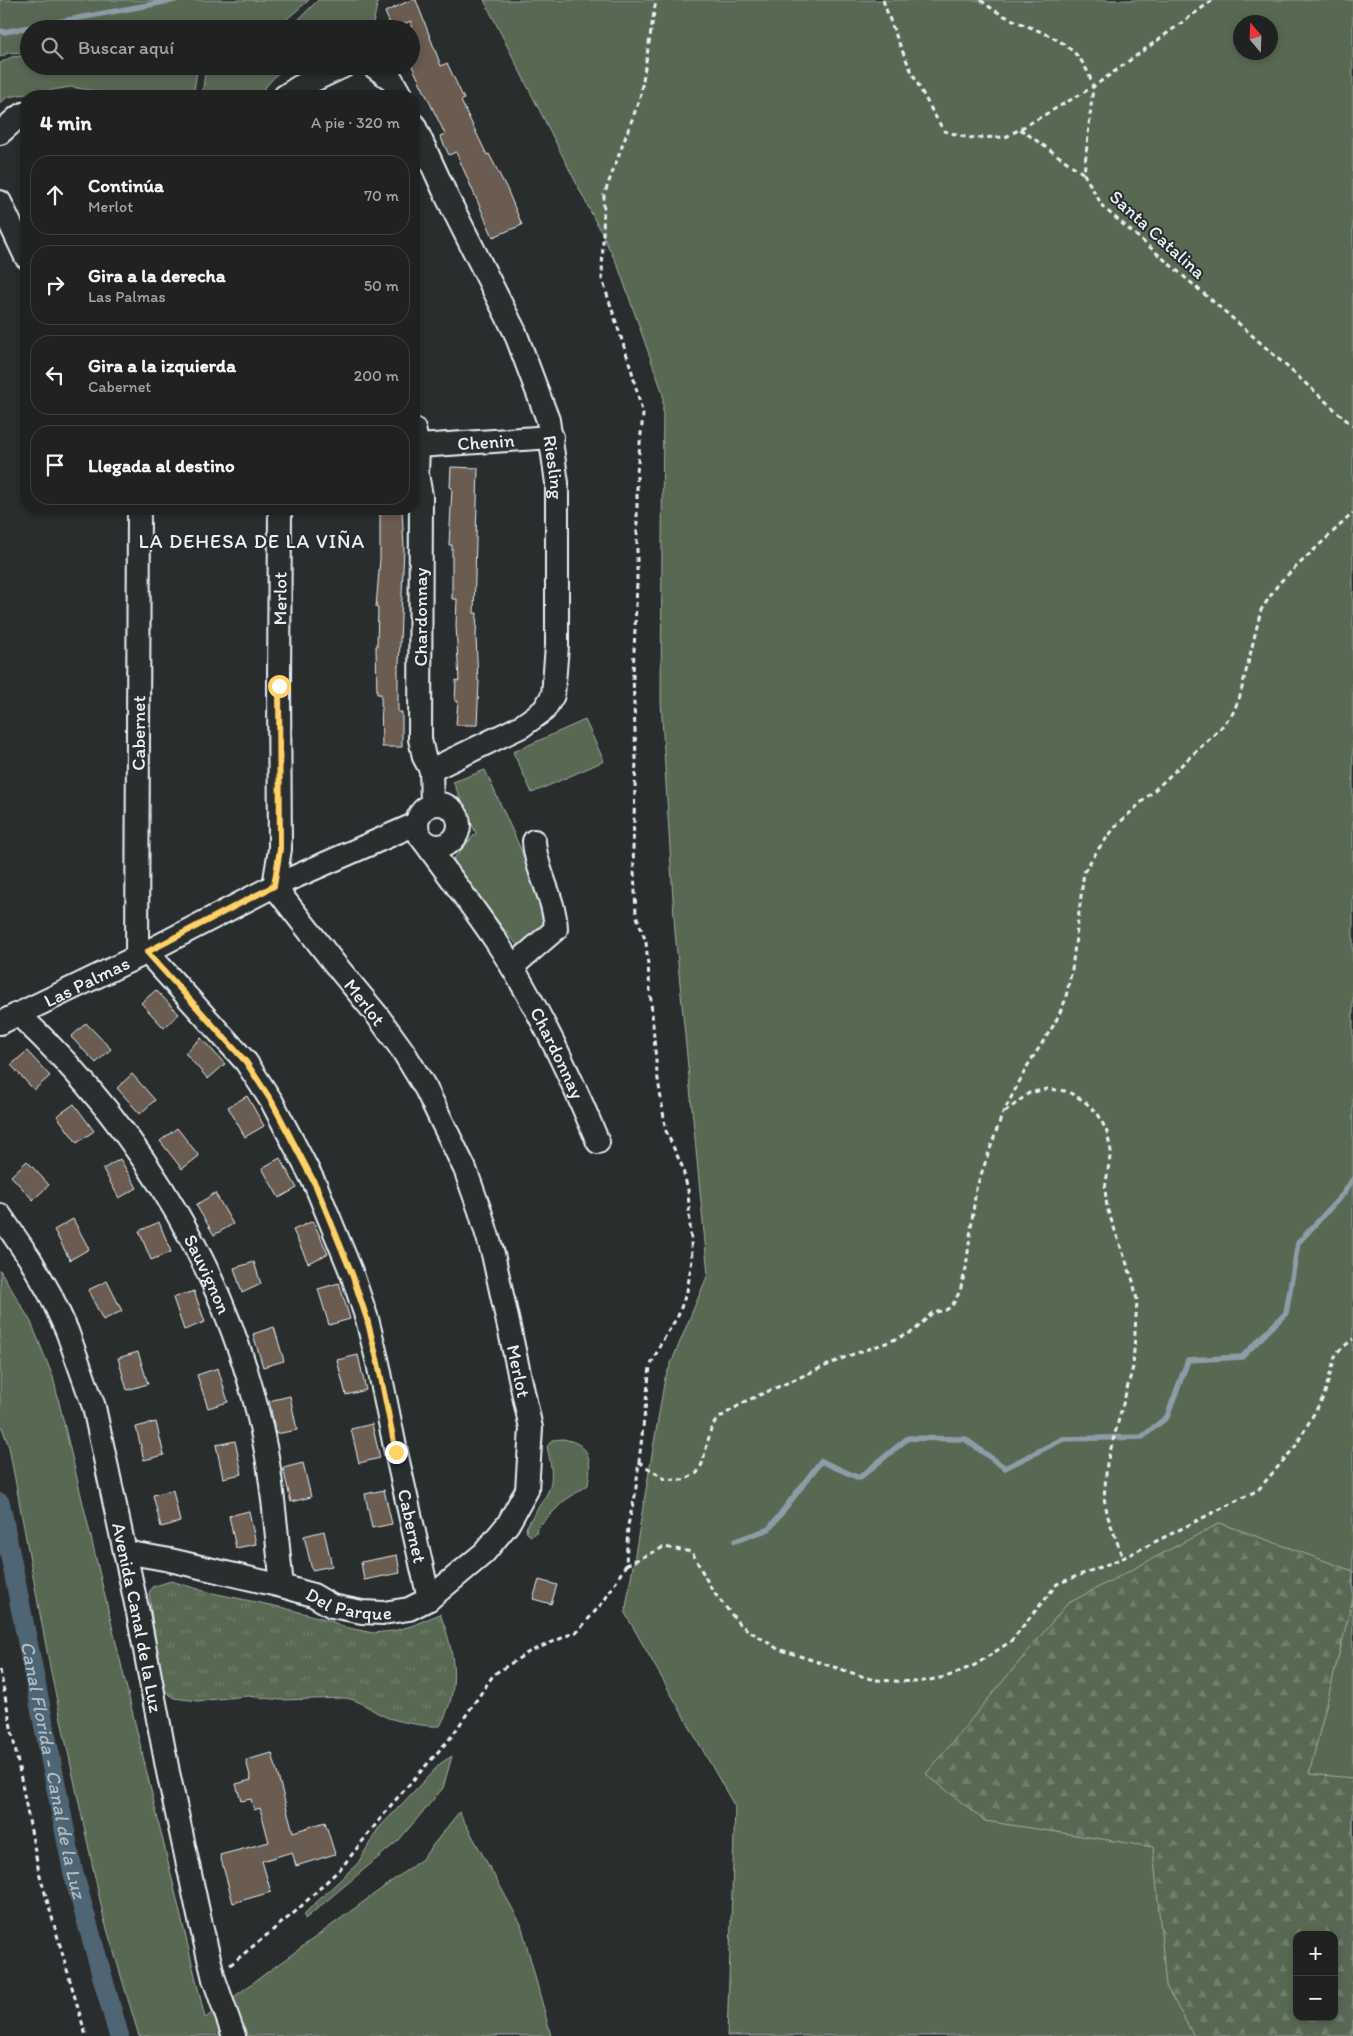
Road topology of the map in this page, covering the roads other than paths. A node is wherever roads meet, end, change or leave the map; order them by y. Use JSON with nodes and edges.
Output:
{"nodes":[{"id":1,"x":325,"y":75,"type":"edge"},
{"id":2,"x":386,"y":75,"type":"edge"},
{"id":3,"x":294,"y":90,"type":"edge"},
{"id":4,"x":398,"y":90,"type":"edge"},
{"id":5,"x":20,"y":116,"type":"edge"},
{"id":6,"x":0,"y":132,"type":"edge"},
{"id":7,"x":420,"y":138,"type":"edge"},
{"id":8,"x":0,"y":202,"type":"edge"},
{"id":9,"x":20,"y":244,"type":"edge"},
{"id":10,"x":552,"y":437,"type":"junction"},
{"id":11,"x":420,"y":446,"type":"edge"},
{"id":12,"x":420,"y":490,"type":"edge"},
{"id":13,"x":139,"y":515,"type":"edge"},
{"id":14,"x":280,"y":515,"type":"edge"},
{"id":15,"x":431,"y":770,"type":"junction"},
{"id":16,"x":432,"y":804,"type":"junction"},
{"id":17,"x":420,"y":832,"type":"junction"},
{"id":18,"x":534,"y":842,"type":"dead end"},
{"id":19,"x":274,"y":886,"type":"junction"},
{"id":20,"x":142,"y":955,"type":"junction"},
{"id":21,"x":512,"y":967,"type":"junction"},
{"id":22,"x":6,"y":1016,"type":"edge"},
{"id":23,"x":598,"y":1142,"type":"dead end"},
{"id":24,"x":0,"y":1215,"type":"edge"},
{"id":25,"x":527,"y":1490,"type":"joint"},
{"id":26,"x":125,"y":1552,"type":"junction"},
{"id":27,"x":282,"y":1586,"type":"junction"},
{"id":28,"x":429,"y":1600,"type":"junction"},
{"id":29,"x":234,"y":2036,"type":"edge"}],
"edges":[{"from":1,"to":3,"type":"street"},
{"from":2,"to":4,"type":"street"},
{"from":5,"to":6,"type":"street"},
{"from":7,"to":10,"type":"street","name":"Riesling"},
{"from":8,"to":9,"type":"street"},
{"from":10,"to":11,"type":"street","name":"Chenin"},
{"from":10,"to":15,"type":"street","name":"Riesling"},
{"from":12,"to":15,"type":"street","name":"Chardonnay"},
{"from":13,"to":20,"type":"street","name":"Cabernet"},
{"from":14,"to":19,"type":"street","name":"Merlot"},
{"from":15,"to":16,"type":"street","name":"Chardonnay"},
{"from":16,"to":17,"type":"street","name":"Las Palmas"},
{"from":16,"to":17,"type":"street","name":"Las Palmas"},
{"from":17,"to":19,"type":"street","name":"Las Palmas"},
{"from":17,"to":21,"type":"street","name":"Chardonnay"},
{"from":18,"to":21,"type":"street"},
{"from":19,"to":20,"type":"street","name":"Las Palmas"},
{"from":19,"to":25,"type":"street","name":"Merlot"},
{"from":20,"to":22,"type":"street","name":"Las Palmas"},
{"from":20,"to":28,"type":"street","name":"Cabernet"},
{"from":21,"to":23,"type":"street","name":"Chardonnay"},
{"from":22,"to":27,"type":"street","name":"Sauvignon"},
{"from":24,"to":26,"type":"street","name":"Avenida Canal de la Luz"},
{"from":25,"to":28,"type":"street","name":"Del Parque"},
{"from":26,"to":27,"type":"street","name":"Del Parque"},
{"from":26,"to":29,"type":"street","name":"Avenida Canal de la Luz"},
{"from":27,"to":28,"type":"street","name":"Del Parque"}]}
